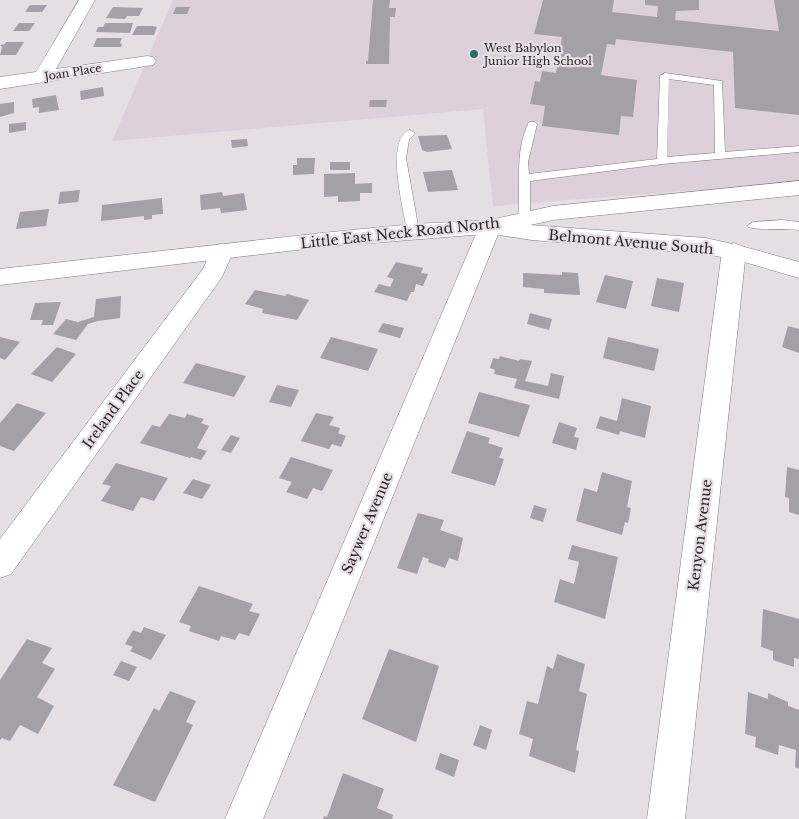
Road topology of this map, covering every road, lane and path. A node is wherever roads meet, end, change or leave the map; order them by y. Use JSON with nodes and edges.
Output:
{"nodes":[{"id":1,"x":87,"y":0,"type":"edge"},
{"id":2,"x":147,"y":61,"type":"dead end"},
{"id":3,"x":42,"y":77,"type":"junction"},
{"id":4,"x":0,"y":84,"type":"edge"},
{"id":5,"x":532,"y":124,"type":"dead end"},
{"id":6,"x":410,"y":133,"type":"dead end"},
{"id":7,"x":799,"y":149,"type":"edge"},
{"id":8,"x":720,"y":156,"type":"junction"},
{"id":9,"x":662,"y":161,"type":"junction"},
{"id":10,"x":525,"y":178,"type":"junction"},
{"id":11,"x":799,"y":188,"type":"edge"},
{"id":12,"x":524,"y":219,"type":"junction"},
{"id":13,"x":752,"y":226,"type":"dead end"},
{"id":14,"x":799,"y":226,"type":"edge"},
{"id":15,"x":490,"y":227,"type":"junction"},
{"id":16,"x":413,"y":231,"type":"junction"},
{"id":17,"x":222,"y":252,"type":"junction"},
{"id":18,"x":734,"y":252,"type":"junction"},
{"id":19,"x":799,"y":270,"type":"edge"},
{"id":20,"x":0,"y":278,"type":"edge"},
{"id":21,"x":0,"y":564,"type":"edge"},
{"id":22,"x":244,"y":819,"type":"edge"},
{"id":23,"x":666,"y":819,"type":"edge"}],
"edges":[{"from":1,"to":3,"type":"street"},
{"from":2,"to":3,"type":"street","name":"Joan Place"},
{"from":3,"to":4,"type":"street","name":"Joan Place"},
{"from":5,"to":10,"type":"lane"},
{"from":6,"to":16,"type":"lane"},
{"from":7,"to":8,"type":"lane"},
{"from":8,"to":9,"type":"lane"},
{"from":8,"to":9,"type":"lane"},
{"from":9,"to":10,"type":"lane"},
{"from":10,"to":12,"type":"lane"},
{"from":11,"to":12,"type":"street","name":"Little East Neck Road North"},
{"from":12,"to":15,"type":"street","name":"Little East Neck Road North"},
{"from":13,"to":14,"type":"lane"},
{"from":15,"to":16,"type":"street","name":"Little East Neck Road North"},
{"from":15,"to":18,"type":"street","name":"Belmont Avenue South"},
{"from":15,"to":22,"type":"street","name":"Saywer Avenue"},
{"from":16,"to":17,"type":"street","name":"Little East Neck Road North"},
{"from":17,"to":20,"type":"street","name":"Little East Neck Road North"},
{"from":17,"to":21,"type":"street","name":"Ireland Place"},
{"from":18,"to":19,"type":"street","name":"Belmont Avenue South"},
{"from":18,"to":23,"type":"street","name":"Kenyon Avenue"}]}
